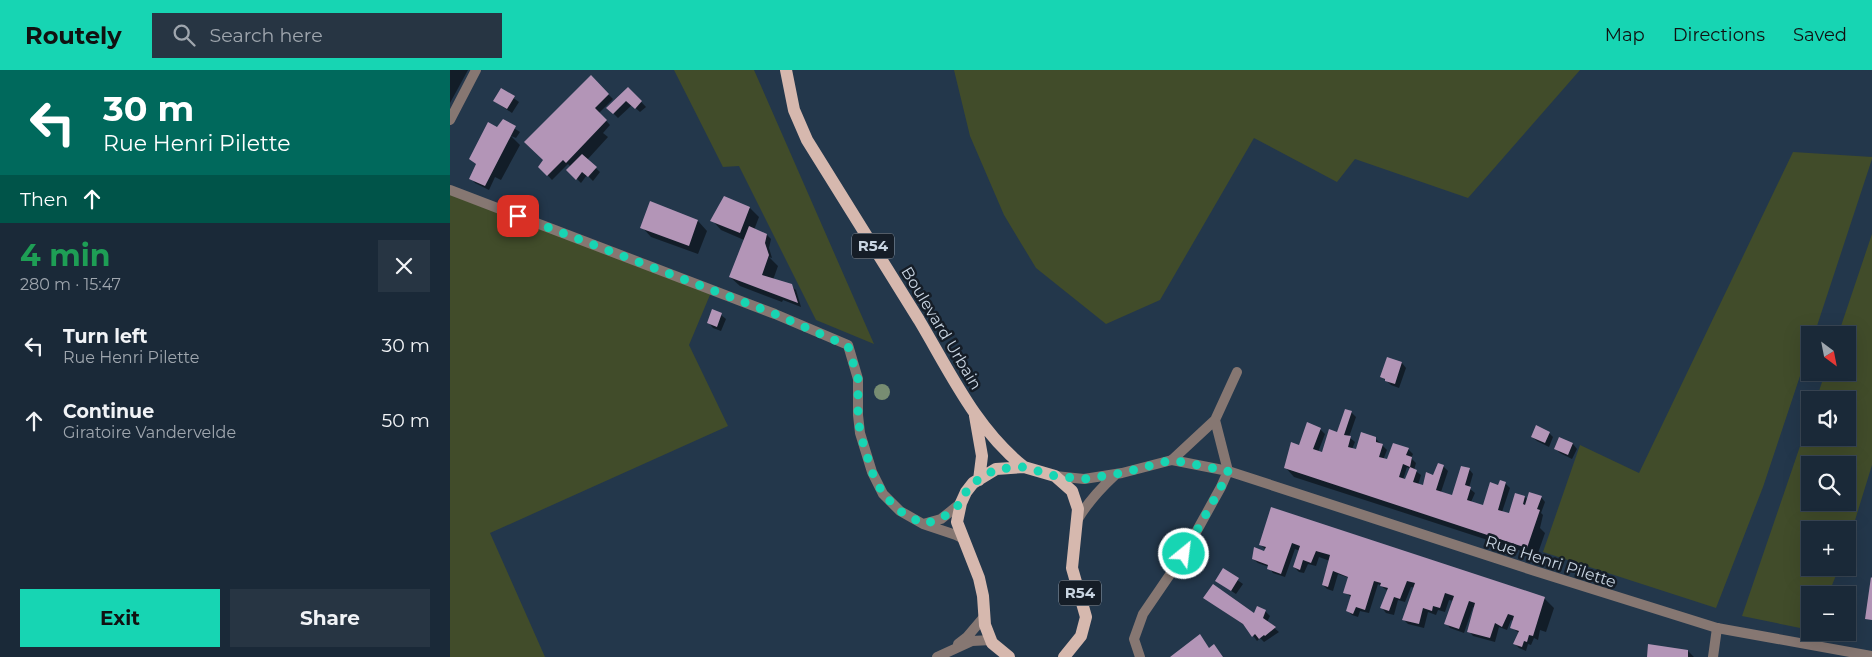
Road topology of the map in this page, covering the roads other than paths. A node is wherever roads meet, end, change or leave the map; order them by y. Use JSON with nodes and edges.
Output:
{"nodes":[{"id":1,"x":476,"y":70,"type":"edge"},
{"id":2,"x":786,"y":70,"type":"edge"},
{"id":3,"x":450,"y":120,"type":"edge"},
{"id":4,"x":450,"y":190,"type":"edge"},
{"id":5,"x":1237,"y":372,"type":"dead end"},
{"id":6,"x":975,"y":416,"type":"junction"},
{"id":7,"x":1215,"y":420,"type":"junction"},
{"id":8,"x":1172,"y":460,"type":"junction"},
{"id":9,"x":1024,"y":467,"type":"junction"},
{"id":10,"x":1228,"y":471,"type":"junction"},
{"id":11,"x":1116,"y":474,"type":"junction"},
{"id":12,"x":1055,"y":476,"type":"junction"},
{"id":13,"x":979,"y":480,"type":"junction"},
{"id":14,"x":961,"y":503,"type":"junction"},
{"id":15,"x":1076,"y":523,"type":"junction"},
{"id":16,"x":923,"y":524,"type":"junction"},
{"id":17,"x":964,"y":539,"type":"junction"},
{"id":18,"x":984,"y":617,"type":"junction"},
{"id":19,"x":1717,"y":628,"type":"junction"},
{"id":20,"x":991,"y":640,"type":"junction"},
{"id":21,"x":952,"y":649,"type":"junction"},
{"id":22,"x":1872,"y":656,"type":"edge"},
{"id":23,"x":937,"y":657,"type":"edge"},
{"id":24,"x":1009,"y":657,"type":"edge"},
{"id":25,"x":1064,"y":657,"type":"edge"},
{"id":26,"x":1140,"y":657,"type":"edge"},
{"id":27,"x":1713,"y":657,"type":"edge"}],
"edges":[{"from":1,"to":3,"type":"street"},
{"from":2,"to":6,"type":"main road","name":"Boulevard Urbain","number":"R54"},
{"from":4,"to":16,"type":"street"},
{"from":5,"to":7,"type":"street"},
{"from":6,"to":9,"type":"main road","name":"Boulevard Urbain","number":"R54"},
{"from":6,"to":13,"type":"main road","name":"Boulevard Urbain","number":"R54"},
{"from":7,"to":8,"type":"street"},
{"from":7,"to":10,"type":"street"},
{"from":8,"to":10,"type":"street","name":"Rue Henri Pilette"},
{"from":8,"to":11,"type":"street","name":"Rue Henri Pilette"},
{"from":9,"to":12,"type":"main road","number":"R54"},
{"from":9,"to":13,"type":"main road","number":"R54"},
{"from":10,"to":19,"type":"street","name":"Rue Henri Pilette"},
{"from":10,"to":26,"type":"street"},
{"from":11,"to":12,"type":"street","name":"Rue Henri Pilette"},
{"from":11,"to":15,"type":"street"},
{"from":12,"to":15,"type":"main road","number":"R54"},
{"from":13,"to":14,"type":"main road","number":"R54"},
{"from":14,"to":16,"type":"street"},
{"from":14,"to":17,"type":"main road","number":"R54"},
{"from":15,"to":25,"type":"main road","number":"R54"},
{"from":16,"to":17,"type":"street"},
{"from":17,"to":18,"type":"main road","number":"R54"},
{"from":18,"to":20,"type":"main road","number":"R54"},
{"from":18,"to":21,"type":"street"},
{"from":19,"to":22,"type":"street","name":"Rue Henri Pilette"},
{"from":19,"to":27,"type":"street"},
{"from":20,"to":21,"type":"street"},
{"from":20,"to":24,"type":"main road","number":"R54"},
{"from":21,"to":23,"type":"street"}]}
